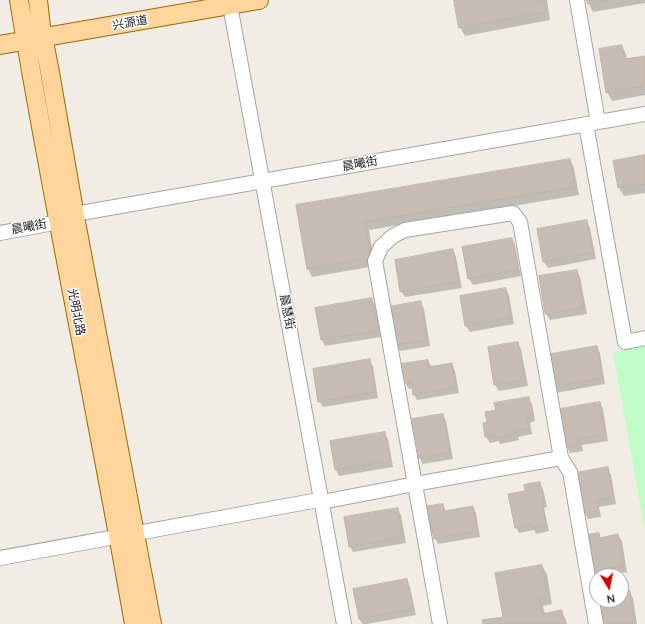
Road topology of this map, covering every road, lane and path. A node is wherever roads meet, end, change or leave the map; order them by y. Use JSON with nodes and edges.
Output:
{"nodes":[{"id":1,"x":19,"y":0,"type":"edge"},
{"id":2,"x":38,"y":0,"type":"edge"},
{"id":3,"x":195,"y":0,"type":"edge"},
{"id":4,"x":260,"y":0,"type":"edge"},
{"id":5,"x":577,"y":0,"type":"edge"},
{"id":6,"x":226,"y":3,"type":"edge"},
{"id":7,"x":42,"y":32,"type":"junction"},
{"id":8,"x":0,"y":34,"type":"edge"},
{"id":9,"x":24,"y":35,"type":"junction"},
{"id":10,"x":0,"y":45,"type":"edge"},
{"id":11,"x":645,"y":114,"type":"edge"},
{"id":12,"x":645,"y":122,"type":"edge"},
{"id":13,"x":590,"y":126,"type":"junction"},
{"id":14,"x":259,"y":186,"type":"junction"},
{"id":15,"x":67,"y":218,"type":"junction"},
{"id":16,"x":0,"y":224,"type":"edge"},
{"id":17,"x":0,"y":233,"type":"edge"},
{"id":18,"x":645,"y":338,"type":"edge"},
{"id":19,"x":561,"y":458,"type":"junction"},
{"id":20,"x":415,"y":484,"type":"junction"},
{"id":21,"x":316,"y":504,"type":"junction"},
{"id":22,"x":128,"y":540,"type":"junction"},
{"id":23,"x":0,"y":558,"type":"edge"},
{"id":24,"x":0,"y":567,"type":"edge"},
{"id":25,"x":134,"y":624,"type":"edge"},
{"id":26,"x":152,"y":624,"type":"edge"},
{"id":27,"x":335,"y":624,"type":"edge"},
{"id":28,"x":344,"y":624,"type":"edge"},
{"id":29,"x":440,"y":624,"type":"edge"},
{"id":30,"x":596,"y":624,"type":"edge"}],
"edges":[{"from":1,"to":9,"type":"main road","name":"光明北路"},
{"from":2,"to":7,"type":"main road","name":"光明北路"},
{"from":3,"to":7,"type":"main road","name":"兴源道"},
{"from":4,"to":6,"type":"main road","name":"兴源道"},
{"from":5,"to":13,"type":"street"},
{"from":6,"to":7,"type":"main road","name":"兴源道"},
{"from":6,"to":14,"type":"street","name":"晨慧街"},
{"from":7,"to":9,"type":"main road","name":"兴源道"},
{"from":7,"to":15,"type":"main road","name":"光明北路"},
{"from":8,"to":9,"type":"main road","name":"兴源道"},
{"from":9,"to":10,"type":"main road","name":"兴源道"},
{"from":9,"to":15,"type":"main road","name":"光明北路"},
{"from":11,"to":13,"type":"street","name":"晨曦街"},
{"from":12,"to":13,"type":"street","name":"晨曦街"},
{"from":13,"to":14,"type":"street","name":"晨曦街"},
{"from":13,"to":18,"type":"street"},
{"from":14,"to":15,"type":"street","name":"晨曦街"},
{"from":14,"to":21,"type":"street","name":"晨慧街"},
{"from":15,"to":16,"type":"street","name":"晨曦街"},
{"from":15,"to":17,"type":"street","name":"晨曦街"},
{"from":15,"to":22,"type":"main road","name":"光明北路"},
{"from":19,"to":20,"type":"street"},
{"from":19,"to":20,"type":"street"},
{"from":19,"to":30,"type":"street"},
{"from":20,"to":21,"type":"street"},
{"from":20,"to":29,"type":"street"},
{"from":21,"to":22,"type":"street"},
{"from":21,"to":27,"type":"street","name":"晨慧街"},
{"from":21,"to":28,"type":"street","name":"晨慧街"},
{"from":22,"to":23,"type":"street"},
{"from":22,"to":24,"type":"street"},
{"from":22,"to":25,"type":"main road","name":"光明北路"},
{"from":22,"to":26,"type":"main road","name":"光明北路"}]}
